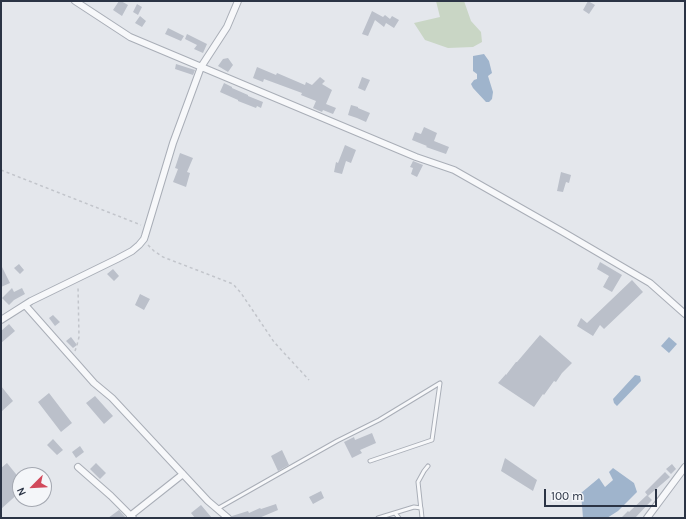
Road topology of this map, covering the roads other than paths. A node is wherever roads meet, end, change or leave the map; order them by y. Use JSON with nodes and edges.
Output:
{"nodes":[{"id":1,"x":75,"y":1,"type":"edge"},
{"id":2,"x":238,"y":1,"type":"edge"},
{"id":3,"x":201,"y":67,"type":"junction"},
{"id":4,"x":25,"y":305,"type":"junction"},
{"id":5,"x":685,"y":314,"type":"edge"},
{"id":6,"x":2,"y":318,"type":"edge"},
{"id":7,"x":370,"y":461,"type":"dead end"},
{"id":8,"x":428,"y":466,"type":"dead end"},
{"id":9,"x":78,"y":467,"type":"dead end"},
{"id":10,"x":685,"y":467,"type":"edge"},
{"id":11,"x":183,"y":474,"type":"junction"},
{"id":12,"x":217,"y":509,"type":"junction"},
{"id":13,"x":421,"y":512,"type":"junction"},
{"id":14,"x":395,"y":513,"type":"junction"},
{"id":15,"x":132,"y":517,"type":"edge"},
{"id":16,"x":228,"y":518,"type":"edge"},
{"id":17,"x":378,"y":518,"type":"edge"},
{"id":18,"x":399,"y":518,"type":"edge"},
{"id":19,"x":422,"y":518,"type":"edge"},
{"id":20,"x":647,"y":518,"type":"edge"}],
"edges":[{"from":1,"to":3,"type":"street"},
{"from":2,"to":3,"type":"street"},
{"from":3,"to":4,"type":"street"},
{"from":3,"to":5,"type":"street"},
{"from":4,"to":6,"type":"street"},
{"from":4,"to":11,"type":"street"},
{"from":7,"to":12,"type":"lane"},
{"from":8,"to":13,"type":"lane"},
{"from":9,"to":15,"type":"street"},
{"from":10,"to":20,"type":"street"},
{"from":11,"to":12,"type":"street"},
{"from":11,"to":15,"type":"street"},
{"from":12,"to":16,"type":"street"},
{"from":13,"to":14,"type":"lane"},
{"from":13,"to":19,"type":"lane"},
{"from":14,"to":17,"type":"lane"},
{"from":14,"to":18,"type":"lane"}]}
